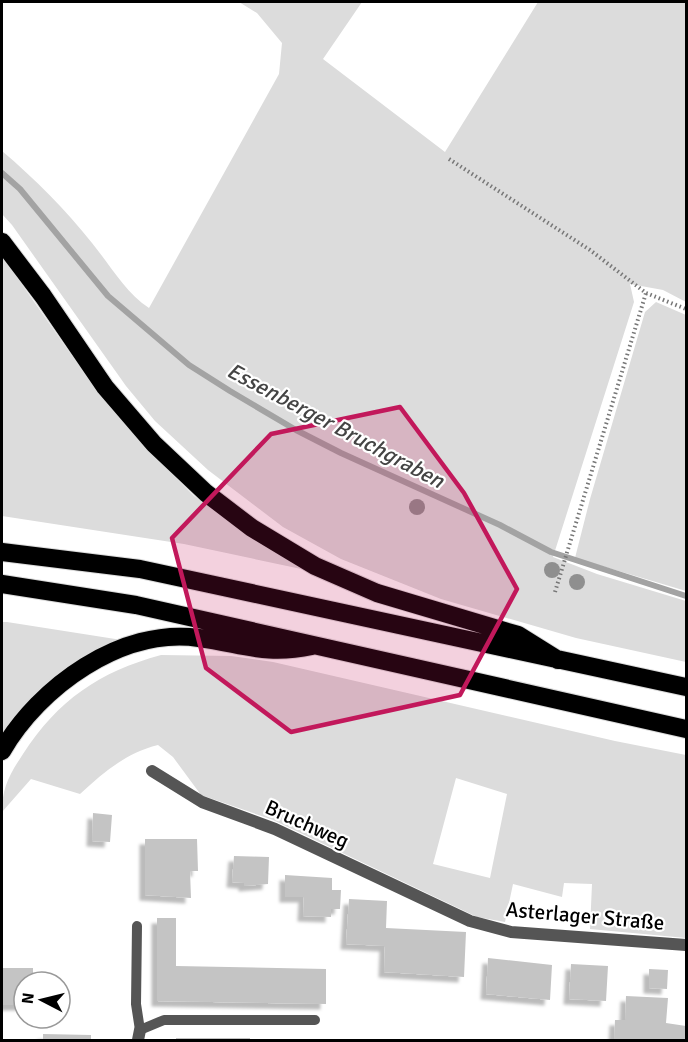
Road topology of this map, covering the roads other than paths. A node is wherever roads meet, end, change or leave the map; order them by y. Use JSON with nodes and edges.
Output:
{"nodes":[{"id":1,"x":2,"y":242,"type":"edge"},
{"id":2,"x":2,"y":552,"type":"edge"},
{"id":3,"x":2,"y":584,"type":"edge"},
{"id":4,"x":321,"y":645,"type":"junction"},
{"id":5,"x":558,"y":660,"type":"junction"},
{"id":6,"x":687,"y":687,"type":"edge"},
{"id":7,"x":687,"y":729,"type":"edge"},
{"id":8,"x":2,"y":751,"type":"edge"},
{"id":9,"x":152,"y":771,"type":"dead end"},
{"id":10,"x":447,"y":910,"type":"joint"},
{"id":11,"x":137,"y":926,"type":"dead end"},
{"id":12,"x":687,"y":945,"type":"edge"},
{"id":13,"x":315,"y":1020,"type":"dead end"},
{"id":14,"x":139,"y":1035,"type":"edge"}],
"edges":[{"from":1,"to":5,"type":"highway"},
{"from":2,"to":5,"type":"highway"},
{"from":3,"to":4,"type":"highway"},
{"from":4,"to":7,"type":"highway"},
{"from":4,"to":8,"type":"highway"},
{"from":5,"to":6,"type":"highway"},
{"from":9,"to":10,"type":"street","name":"Bruchweg"},
{"from":10,"to":12,"type":"street","name":"Asterlager Straße"},
{"from":11,"to":14,"type":"lane"},
{"from":13,"to":14,"type":"lane"}]}
